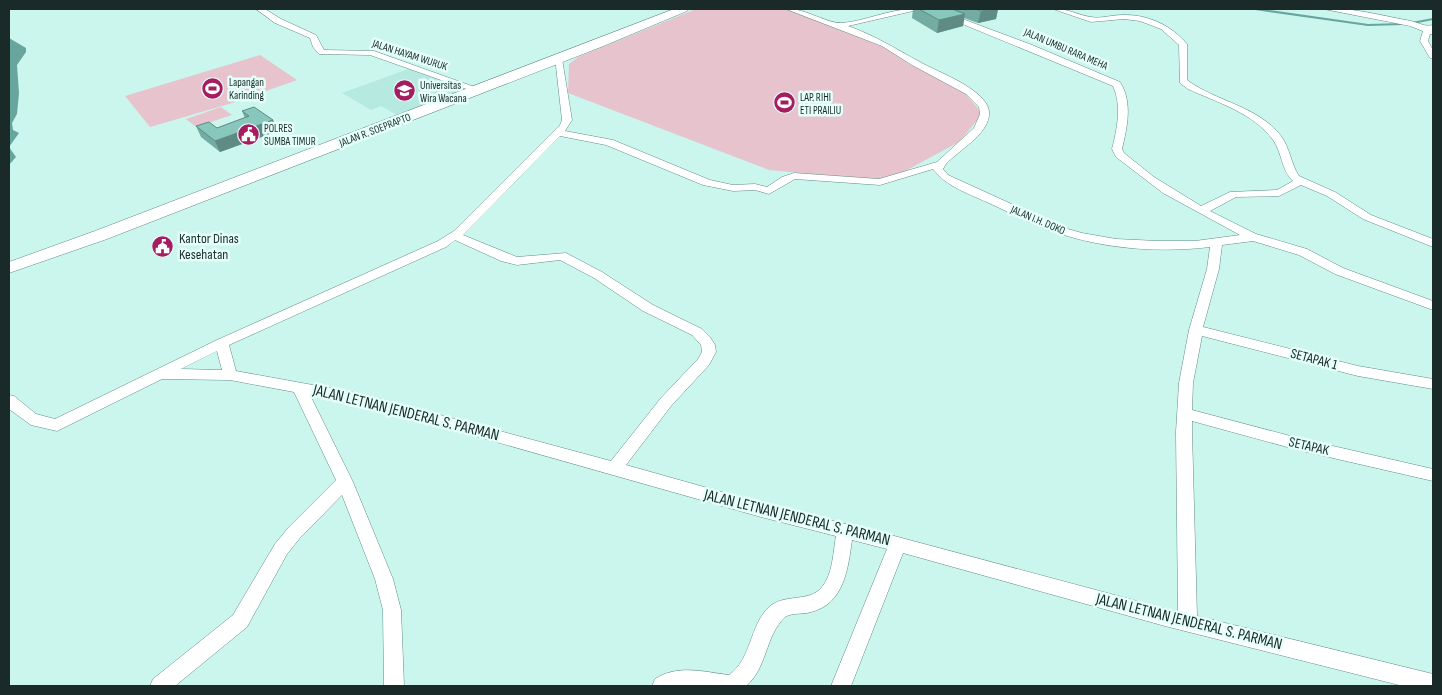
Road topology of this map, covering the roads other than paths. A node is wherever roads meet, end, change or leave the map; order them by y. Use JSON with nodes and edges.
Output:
{"nodes":[{"id":1,"x":260,"y":9,"type":"edge"},
{"id":2,"x":683,"y":9,"type":"edge"},
{"id":3,"x":790,"y":9,"type":"edge"},
{"id":4,"x":910,"y":9,"type":"edge"},
{"id":5,"x":930,"y":9,"type":"edge"},
{"id":6,"x":1057,"y":9,"type":"edge"},
{"id":7,"x":1328,"y":9,"type":"edge"},
{"id":8,"x":837,"y":26,"type":"junction"},
{"id":9,"x":1431,"y":29,"type":"edge"},
{"id":10,"x":1433,"y":56,"type":"edge"},
{"id":11,"x":558,"y":59,"type":"junction"},
{"id":12,"x":478,"y":90,"type":"junction"},
{"id":13,"x":559,"y":133,"type":"junction"},
{"id":14,"x":940,"y":164,"type":"junction"},
{"id":15,"x":1300,"y":181,"type":"junction"},
{"id":16,"x":1201,"y":211,"type":"junction"},
{"id":17,"x":455,"y":236,"type":"junction"},
{"id":18,"x":1254,"y":237,"type":"junction"},
{"id":19,"x":1216,"y":242,"type":"junction"},
{"id":20,"x":1433,"y":243,"type":"edge"},
{"id":21,"x":9,"y":268,"type":"edge"},
{"id":22,"x":1433,"y":306,"type":"edge"},
{"id":23,"x":1196,"y":330,"type":"junction"},
{"id":24,"x":222,"y":343,"type":"junction"},
{"id":25,"x":158,"y":374,"type":"junction"},
{"id":26,"x":230,"y":375,"type":"junction"},
{"id":27,"x":1433,"y":384,"type":"edge"},
{"id":28,"x":298,"y":386,"type":"junction"},
{"id":29,"x":9,"y":400,"type":"edge"},
{"id":30,"x":1185,"y":414,"type":"junction"},
{"id":31,"x":615,"y":468,"type":"junction"},
{"id":32,"x":1433,"y":475,"type":"edge"},
{"id":33,"x":345,"y":482,"type":"junction"},
{"id":34,"x":846,"y":532,"type":"junction"},
{"id":35,"x":898,"y":544,"type":"junction"},
{"id":36,"x":1188,"y":623,"type":"junction"},
{"id":37,"x":1433,"y":684,"type":"edge"},
{"id":38,"x":160,"y":686,"type":"edge"},
{"id":39,"x":394,"y":686,"type":"edge"},
{"id":40,"x":662,"y":686,"type":"edge"},
{"id":41,"x":841,"y":686,"type":"edge"}],
"edges":[{"from":1,"to":12,"type":"street","name":"JALAN HAYAM WURUK"},
{"from":2,"to":11,"type":"highway","name":"JALAN R. SOEPRAPTO"},
{"from":3,"to":8,"type":"street"},
{"from":4,"to":8,"type":"street"},
{"from":5,"to":16,"type":"street","name":"JALAN UMBU RARA MEHA"},
{"from":6,"to":15,"type":"street"},
{"from":7,"to":9,"type":"street"},
{"from":8,"to":14,"type":"street"},
{"from":9,"to":10,"type":"street"},
{"from":11,"to":12,"type":"highway","name":"JALAN R. SOEPRAPTO"},
{"from":11,"to":13,"type":"street"},
{"from":12,"to":21,"type":"highway","name":"JALAN R. SOEPRAPTO"},
{"from":13,"to":14,"type":"street"},
{"from":13,"to":17,"type":"street"},
{"from":14,"to":19,"type":"street","name":"JALAN I.H. DOKO"},
{"from":15,"to":16,"type":"street"},
{"from":15,"to":20,"type":"street"},
{"from":16,"to":18,"type":"street","name":"JALAN UMBU RARA MEHA"},
{"from":17,"to":24,"type":"street"},
{"from":17,"to":31,"type":"street"},
{"from":18,"to":19,"type":"street","name":"JALAN I.H. DOKO"},
{"from":18,"to":22,"type":"street","name":"JALAN I.H. DOKO"},
{"from":19,"to":23,"type":"street"},
{"from":23,"to":27,"type":"street","name":"SETAPAK 1"},
{"from":23,"to":30,"type":"street"},
{"from":24,"to":25,"type":"street"},
{"from":24,"to":26,"type":"street"},
{"from":25,"to":26,"type":"street","name":"JALAN LETNAN JENDERAL S. PARMAN"},
{"from":25,"to":29,"type":"street"},
{"from":26,"to":28,"type":"street","name":"JALAN LETNAN JENDERAL S. PARMAN"},
{"from":28,"to":31,"type":"street","name":"JALAN LETNAN JENDERAL S. PARMAN"},
{"from":28,"to":33,"type":"street"},
{"from":30,"to":32,"type":"street","name":"SETAPAK"},
{"from":30,"to":36,"type":"street"},
{"from":31,"to":34,"type":"street","name":"JALAN LETNAN JENDERAL S. PARMAN"},
{"from":33,"to":38,"type":"street"},
{"from":33,"to":39,"type":"street"},
{"from":34,"to":35,"type":"street","name":"JALAN LETNAN JENDERAL S. PARMAN"},
{"from":34,"to":40,"type":"street"},
{"from":35,"to":36,"type":"street","name":"JALAN LETNAN JENDERAL S. PARMAN"},
{"from":35,"to":41,"type":"street"},
{"from":36,"to":37,"type":"street","name":"JALAN LETNAN JENDERAL S. PARMAN"}]}
